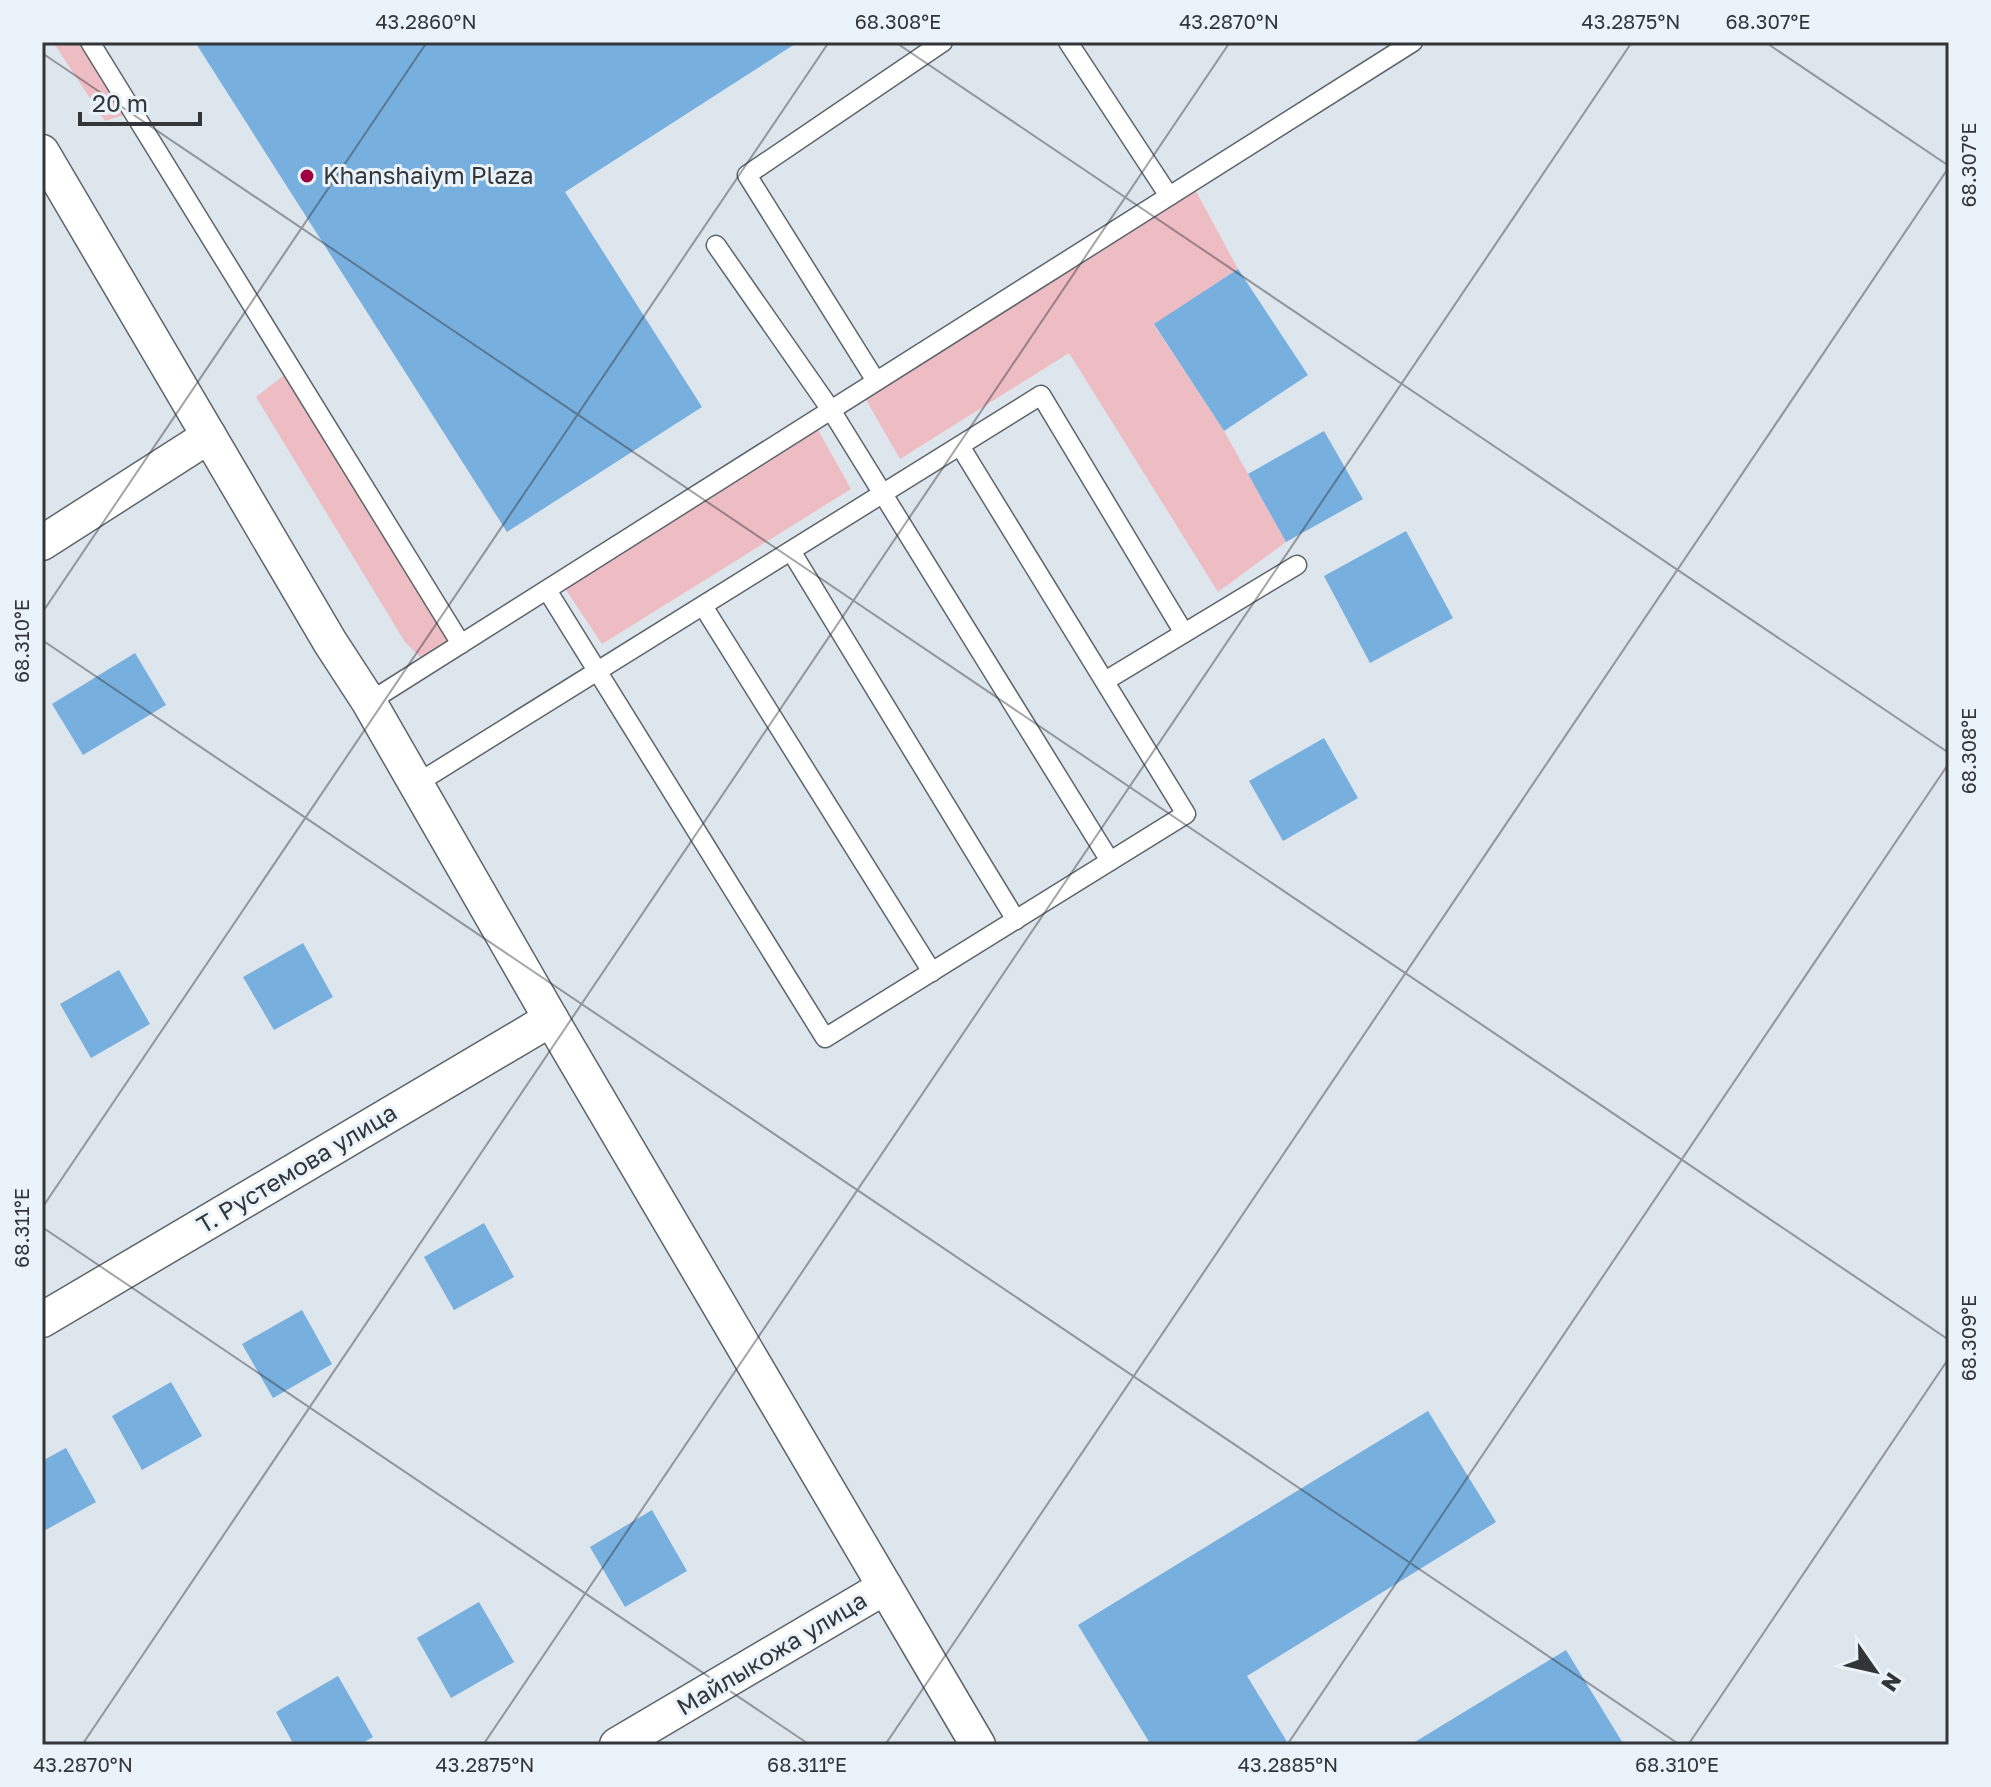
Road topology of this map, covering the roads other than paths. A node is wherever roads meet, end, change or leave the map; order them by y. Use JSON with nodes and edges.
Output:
{"nodes":[{"id":1,"x":90,"y":42,"type":"edge"},
{"id":2,"x":943,"y":42,"type":"edge"},
{"id":3,"x":1068,"y":42,"type":"edge"},
{"id":4,"x":1413,"y":42,"type":"edge"},
{"id":5,"x":42,"y":152,"type":"edge"},
{"id":6,"x":1169,"y":196,"type":"junction"},
{"id":7,"x":716,"y":245,"type":"dead end"},
{"id":8,"x":876,"y":381,"type":"junction"},
{"id":9,"x":831,"y":410,"type":"junction"},
{"id":10,"x":209,"y":436,"type":"junction"},
{"id":11,"x":960,"y":446,"type":"junction"},
{"id":12,"x":883,"y":494,"type":"junction"},
{"id":13,"x":42,"y":543,"type":"edge"},
{"id":14,"x":791,"y":551,"type":"junction"},
{"id":15,"x":1297,"y":565,"type":"dead end"},
{"id":16,"x":547,"y":590,"type":"junction"},
{"id":17,"x":703,"y":606,"type":"junction"},
{"id":18,"x":1184,"y":633,"type":"junction"},
{"id":19,"x":461,"y":644,"type":"junction"},
{"id":20,"x":597,"y":672,"type":"junction"},
{"id":21,"x":1105,"y":681,"type":"junction"},
{"id":22,"x":369,"y":702,"type":"junction"},
{"id":23,"x":416,"y":784,"type":"junction"},
{"id":24,"x":1110,"y":861,"type":"junction"},
{"id":25,"x":1016,"y":920,"type":"junction"},
{"id":26,"x":932,"y":972,"type":"junction"},
{"id":27,"x":551,"y":1019,"type":"junction"},
{"id":28,"x":42,"y":1320,"type":"edge"},
{"id":29,"x":885,"y":1587,"type":"junction"},
{"id":30,"x":617,"y":1745,"type":"edge"},
{"id":31,"x":978,"y":1745,"type":"edge"}],
"edges":[{"from":1,"to":19,"type":"lane"},
{"from":2,"to":8,"type":"lane"},
{"from":3,"to":6,"type":"lane"},
{"from":4,"to":6,"type":"lane"},
{"from":5,"to":10,"type":"street"},
{"from":6,"to":8,"type":"lane"},
{"from":7,"to":9,"type":"lane"},
{"from":8,"to":9,"type":"lane"},
{"from":9,"to":12,"type":"lane"},
{"from":9,"to":16,"type":"lane"},
{"from":10,"to":13,"type":"street"},
{"from":10,"to":22,"type":"street"},
{"from":11,"to":12,"type":"lane"},
{"from":11,"to":18,"type":"lane"},
{"from":11,"to":21,"type":"lane"},
{"from":12,"to":14,"type":"lane"},
{"from":12,"to":24,"type":"lane"},
{"from":14,"to":17,"type":"lane"},
{"from":14,"to":25,"type":"lane"},
{"from":15,"to":18,"type":"lane"},
{"from":16,"to":19,"type":"lane"},
{"from":16,"to":20,"type":"lane"},
{"from":17,"to":20,"type":"lane"},
{"from":17,"to":26,"type":"lane"},
{"from":18,"to":21,"type":"lane"},
{"from":19,"to":22,"type":"lane"},
{"from":20,"to":23,"type":"lane"},
{"from":20,"to":26,"type":"lane"},
{"from":21,"to":24,"type":"lane"},
{"from":22,"to":23,"type":"street"},
{"from":23,"to":27,"type":"street"},
{"from":24,"to":25,"type":"lane"},
{"from":25,"to":26,"type":"lane"},
{"from":27,"to":28,"type":"street","name":"Т. Рустемова улица"},
{"from":27,"to":29,"type":"street"},
{"from":29,"to":30,"type":"street","name":"Майлыкожа улица"},
{"from":29,"to":31,"type":"street"}]}
